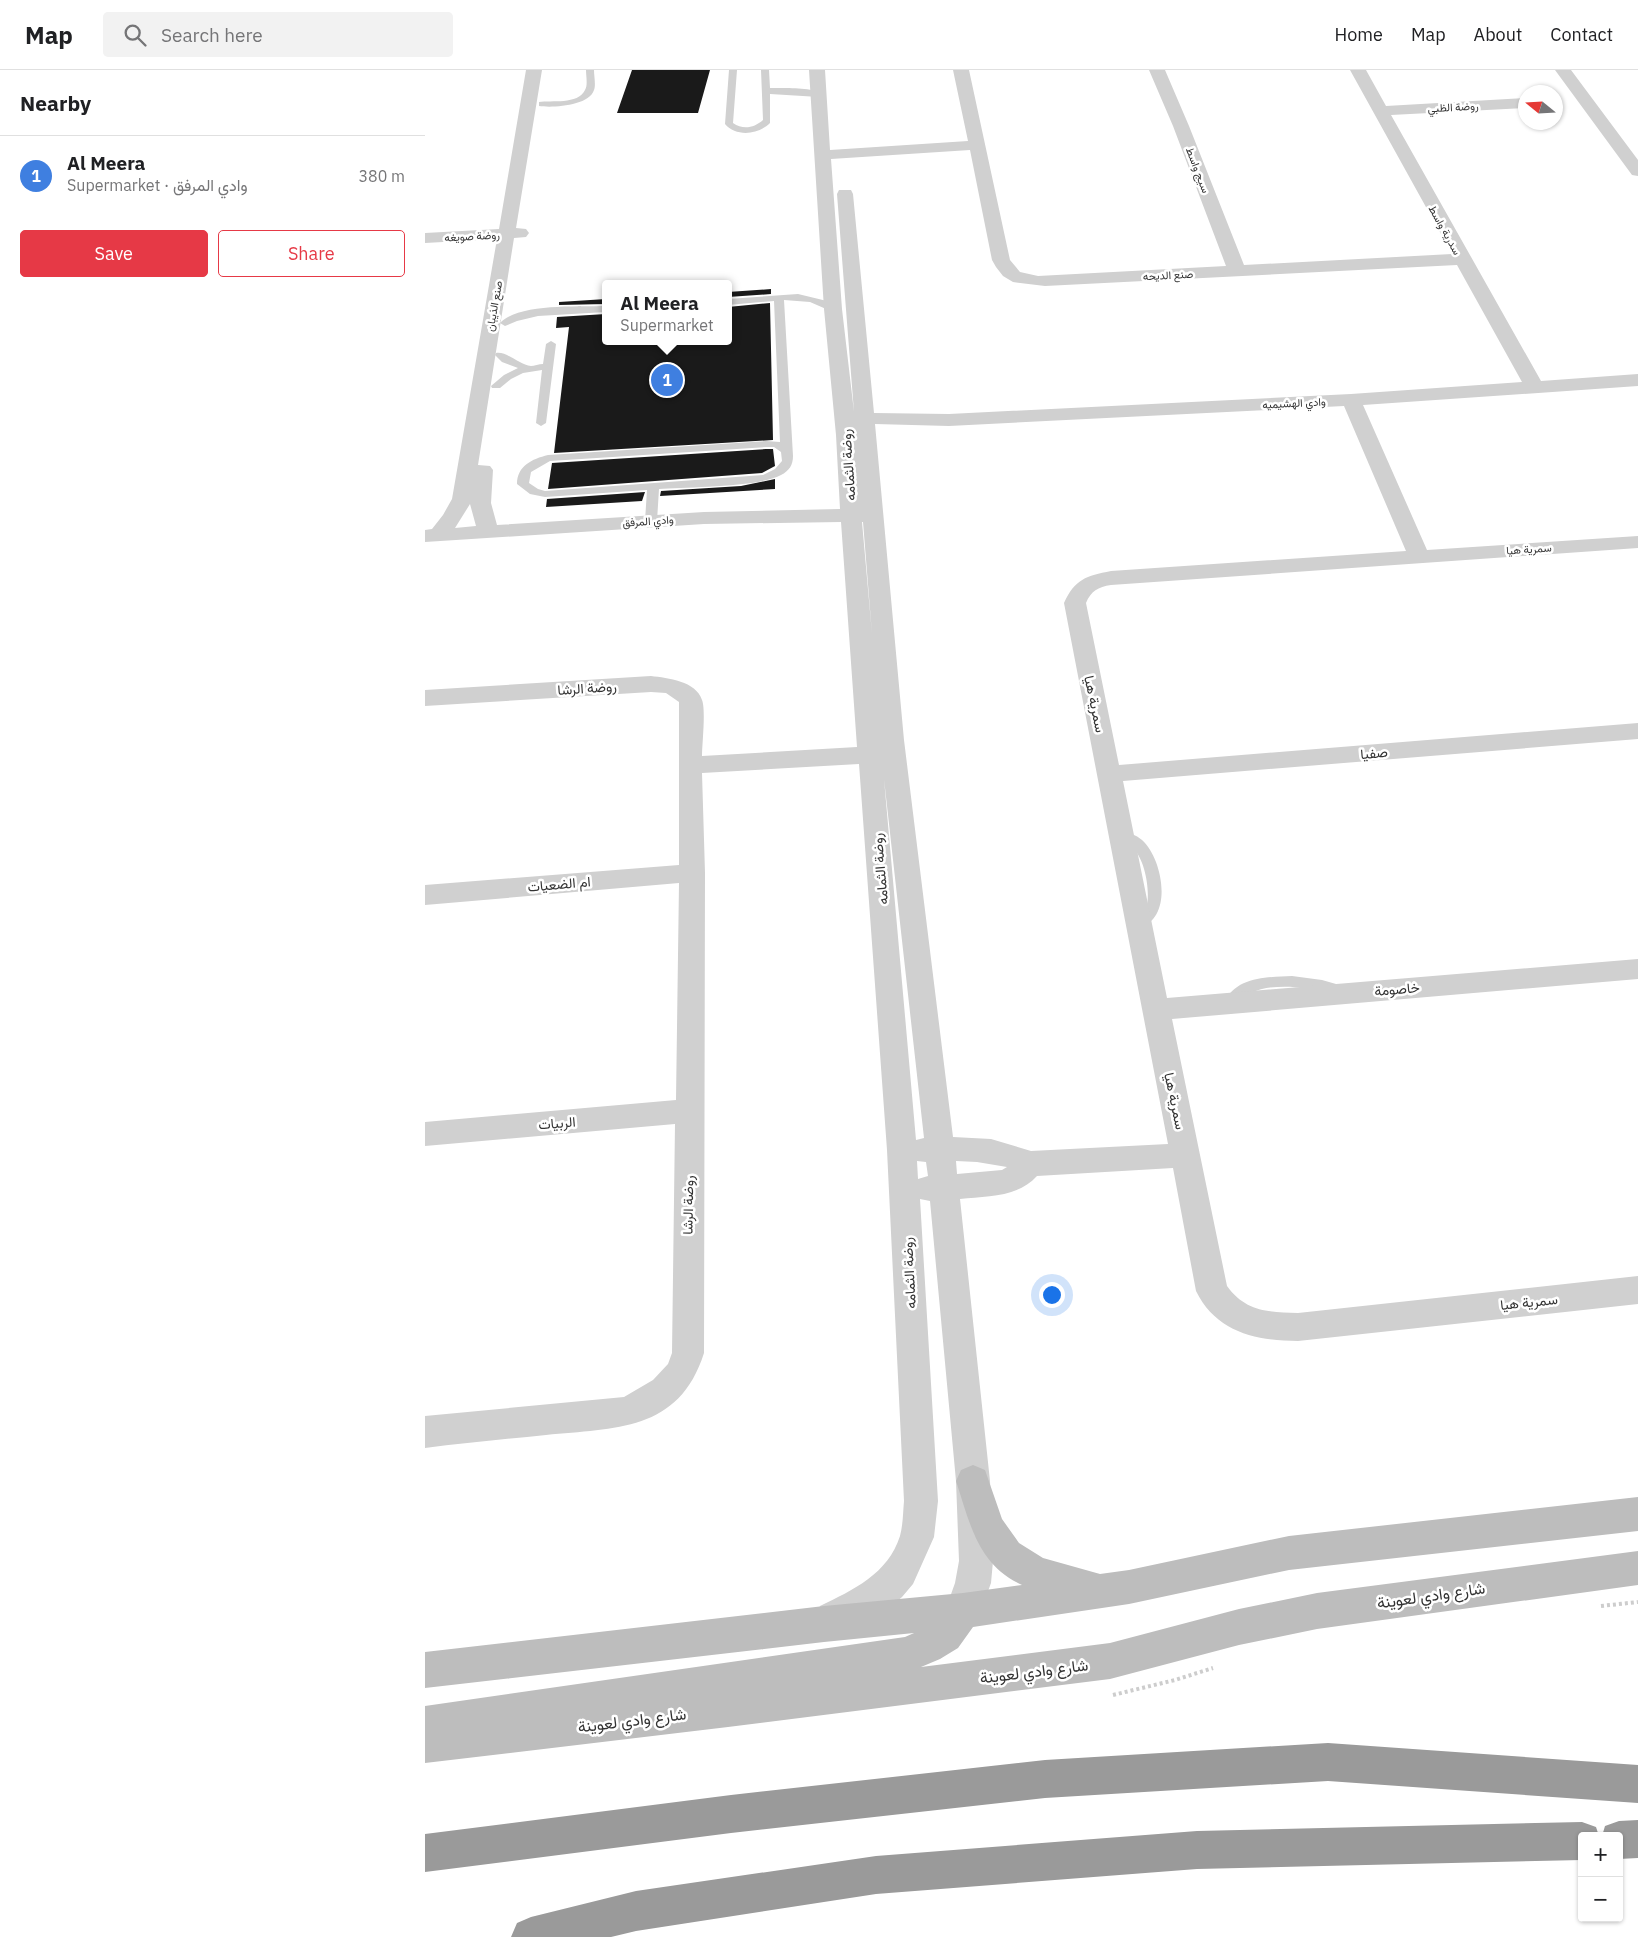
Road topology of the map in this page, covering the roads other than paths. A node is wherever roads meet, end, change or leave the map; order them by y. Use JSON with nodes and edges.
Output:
{"nodes":[{"id":1,"x":534,"y":70,"type":"edge"},
{"id":2,"x":547,"y":70,"type":"edge"},
{"id":3,"x":590,"y":70,"type":"edge"},
{"id":4,"x":733,"y":70,"type":"edge"},
{"id":5,"x":765,"y":70,"type":"edge"},
{"id":6,"x":817,"y":70,"type":"edge"},
{"id":7,"x":961,"y":70,"type":"edge"},
{"id":8,"x":1157,"y":70,"type":"edge"},
{"id":9,"x":1358,"y":70,"type":"edge"},
{"id":10,"x":1563,"y":70,"type":"edge"},
{"id":11,"x":765,"y":91,"type":"junction"},
{"id":12,"x":819,"y":94,"type":"junction"},
{"id":13,"x":1565,"y":100,"type":"dead end"},
{"id":14,"x":1583,"y":100,"type":"junction"},
{"id":15,"x":1518,"y":103,"type":"edge"},
{"id":16,"x":542,"y":104,"type":"junction"},
{"id":17,"x":1380,"y":110,"type":"junction"},
{"id":18,"x":976,"y":142,"type":"junction"},
{"id":19,"x":1638,"y":143,"type":"edge"},
{"id":20,"x":1618,"y":144,"type":"junction"},
{"id":21,"x":834,"y":147,"type":"junction"},
{"id":22,"x":1638,"y":171,"type":"edge"},
{"id":23,"x":513,"y":234,"type":"junction"},
{"id":24,"x":425,"y":238,"type":"edge"},
{"id":25,"x":1462,"y":260,"type":"junction"},
{"id":26,"x":1237,"y":271,"type":"junction"},
{"id":27,"x":832,"y":284,"type":"junction"},
{"id":28,"x":801,"y":297,"type":"junction"},
{"id":29,"x":779,"y":299,"type":"junction"},
{"id":30,"x":732,"y":302,"type":"edge"},
{"id":31,"x":833,"y":308,"type":"junction"},
{"id":32,"x":602,"y":309,"type":"edge"},
{"id":33,"x":533,"y":313,"type":"junction"},
{"id":34,"x":508,"y":316,"type":"junction"},
{"id":35,"x":551,"y":344,"type":"dead end"},
{"id":36,"x":500,"y":355,"type":"junction"},
{"id":37,"x":548,"y":367,"type":"junction"},
{"id":38,"x":527,"y":368,"type":"junction"},
{"id":39,"x":1638,"y":380,"type":"edge"},
{"id":40,"x":495,"y":386,"type":"junction"},
{"id":41,"x":1535,"y":388,"type":"junction"},
{"id":42,"x":1351,"y":400,"type":"junction"},
{"id":43,"x":541,"y":423,"type":"dead end"},
{"id":44,"x":855,"y":426,"type":"junction"},
{"id":45,"x":786,"y":450,"type":"junction"},
{"id":46,"x":653,"y":487,"type":"junction"},
{"id":47,"x":861,"y":504,"type":"junction"},
{"id":48,"x":651,"y":517,"type":"junction"},
{"id":49,"x":488,"y":529,"type":"junction"},
{"id":50,"x":434,"y":532,"type":"edge"},
{"id":51,"x":1638,"y":542,"type":"edge"},
{"id":52,"x":1419,"y":557,"type":"junction"},
{"id":53,"x":425,"y":698,"type":"edge"},
{"id":54,"x":1638,"y":731,"type":"edge"},
{"id":55,"x":882,"y":747,"type":"junction"},
{"id":56,"x":690,"y":760,"type":"junction"},
{"id":57,"x":1109,"y":774,"type":"junction"},
{"id":58,"x":692,"y":873,"type":"junction"},
{"id":59,"x":425,"y":895,"type":"edge"},
{"id":60,"x":1638,"y":969,"type":"edge"},
{"id":61,"x":1156,"y":1010,"type":"junction"},
{"id":62,"x":690,"y":1111,"type":"junction"},
{"id":63,"x":425,"y":1134,"type":"edge"},
{"id":64,"x":940,"y":1149,"type":"junction"},
{"id":65,"x":902,"y":1150,"type":"junction"},
{"id":66,"x":1185,"y":1155,"type":"junction"},
{"id":67,"x":1029,"y":1164,"type":"junction"},
{"id":68,"x":944,"y":1188,"type":"junction"},
{"id":69,"x":905,"y":1191,"type":"junction"},
{"id":70,"x":1638,"y":1290,"type":"edge"},
{"id":71,"x":425,"y":1432,"type":"edge"},
{"id":72,"x":973,"y":1481,"type":"junction"},
{"id":73,"x":1638,"y":1514,"type":"edge"},
{"id":74,"x":1638,"y":1568,"type":"edge"},
{"id":75,"x":1104,"y":1590,"type":"junction"},
{"id":76,"x":963,"y":1611,"type":"junction"},
{"id":77,"x":824,"y":1624,"type":"junction"},
{"id":78,"x":425,"y":1670,"type":"edge"},
{"id":79,"x":425,"y":1725,"type":"edge"},
{"id":80,"x":425,"y":1744,"type":"edge"},
{"id":81,"x":1638,"y":1784,"type":"edge"},
{"id":82,"x":1638,"y":1839,"type":"edge"},
{"id":83,"x":1623,"y":1840,"type":"edge"},
{"id":84,"x":1578,"y":1841,"type":"edge"},
{"id":85,"x":425,"y":1853,"type":"edge"},
{"id":86,"x":531,"y":1937,"type":"edge"}],
"edges":[{"from":1,"to":23,"type":"street","name":"صنع الذيبان"},
{"from":2,"to":16,"type":"street","name":"صنع الذيبان"},
{"from":3,"to":16,"type":"lane"},
{"from":4,"to":11,"type":"lane"},
{"from":5,"to":11,"type":"lane"},
{"from":6,"to":12,"type":"street","name":"روضة الثمامه"},
{"from":7,"to":18,"type":"street","name":"صنع الديحه"},
{"from":8,"to":26,"type":"street","name":"سيج واسط"},
{"from":9,"to":17,"type":"street","name":"سدرية واسط"},
{"from":10,"to":14,"type":"street"},
{"from":11,"to":12,"type":"lane"},
{"from":12,"to":21,"type":"street","name":"روضة الثمامه"},
{"from":13,"to":14,"type":"street"},
{"from":14,"to":20,"type":"street"},
{"from":15,"to":17,"type":"street","name":"روضة الظبي"},
{"from":16,"to":23,"type":"street","name":"صنع الذيبان"},
{"from":17,"to":25,"type":"street","name":"سدرية واسط"},
{"from":18,"to":21,"type":"street"},
{"from":18,"to":26,"type":"street","name":"صنع الديحه"},
{"from":19,"to":20,"type":"street"},
{"from":20,"to":22,"type":"street"},
{"from":21,"to":27,"type":"street","name":"روضة الثمامه"},
{"from":21,"to":44,"type":"street","name":"روضة الثمامه"},
{"from":23,"to":24,"type":"street","name":"روضة صويغه"},
{"from":23,"to":34,"type":"street","name":"صنع الذيبان"},
{"from":23,"to":50,"type":"street","name":"صنع الذيبان"},
{"from":25,"to":26,"type":"street","name":"صنع الديحه"},
{"from":25,"to":41,"type":"street","name":"سدرية واسط"},
{"from":27,"to":28,"type":"lane"},
{"from":27,"to":31,"type":"street","name":"روضة الثمامه"},
{"from":28,"to":29,"type":"lane"},
{"from":28,"to":31,"type":"lane"},
{"from":29,"to":30,"type":"lane"},
{"from":29,"to":45,"type":"lane"},
{"from":31,"to":44,"type":"street","name":"روضة الثمامه"},
{"from":32,"to":33,"type":"lane"},
{"from":33,"to":34,"type":"lane"},
{"from":33,"to":34,"type":"lane"},
{"from":34,"to":36,"type":"street","name":"صنع الذيبان"},
{"from":35,"to":37,"type":"lane"},
{"from":36,"to":38,"type":"lane"},
{"from":36,"to":40,"type":"street","name":"صنع الذيبان"},
{"from":37,"to":38,"type":"lane"},
{"from":37,"to":43,"type":"lane"},
{"from":38,"to":40,"type":"lane"},
{"from":39,"to":41,"type":"street","name":"وادي الهشيميه"},
{"from":40,"to":49,"type":"street","name":"صنع الذيبان"},
{"from":41,"to":42,"type":"street","name":"وادي الهشيميه"},
{"from":42,"to":44,"type":"street","name":"وادي الهشيميه"},
{"from":42,"to":52,"type":"street"},
{"from":44,"to":47,"type":"street","name":"روضة الثمامه"},
{"from":45,"to":46,"type":"lane"},
{"from":45,"to":46,"type":"lane"},
{"from":46,"to":48,"type":"lane"},
{"from":47,"to":48,"type":"street","name":"وادي المرفق"},
{"from":47,"to":55,"type":"street","name":"روضة الثمامه"},
{"from":48,"to":49,"type":"street","name":"وادي المرفق"},
{"from":49,"to":50,"type":"street","name":"وادي المرفق"},
{"from":51,"to":52,"type":"street","name":"سمرية هيا"},
{"from":52,"to":57,"type":"street","name":"سمرية هيا"},
{"from":53,"to":56,"type":"street","name":"روضة الرشا"},
{"from":54,"to":57,"type":"street","name":"صفيا"},
{"from":55,"to":56,"type":"street"},
{"from":55,"to":64,"type":"street","name":"روضة الثمامه"},
{"from":55,"to":65,"type":"street","name":"روضة الثمامه"},
{"from":56,"to":58,"type":"street","name":"روضة الرشا"},
{"from":57,"to":61,"type":"street","name":"سمرية هيا"},
{"from":58,"to":59,"type":"street","name":"ام الضعيات"},
{"from":58,"to":62,"type":"street","name":"روضة الرشا"},
{"from":60,"to":61,"type":"street","name":"خاصومة"},
{"from":61,"to":66,"type":"street","name":"سمرية هيا"},
{"from":62,"to":63,"type":"street","name":"الربيات"},
{"from":62,"to":71,"type":"street","name":"روضة الرشا"},
{"from":64,"to":65,"type":"street"},
{"from":64,"to":67,"type":"street"},
{"from":64,"to":68,"type":"street","name":"روضة الثمامه"},
{"from":65,"to":69,"type":"street","name":"روضة الثمامه"},
{"from":66,"to":67,"type":"street"},
{"from":66,"to":70,"type":"street","name":"سمرية هيا"},
{"from":67,"to":68,"type":"street"},
{"from":68,"to":69,"type":"street"},
{"from":68,"to":72,"type":"street","name":"روضة الثمامه"},
{"from":69,"to":77,"type":"street","name":"روضة الثمامه"},
{"from":72,"to":75,"type":"main road"},
{"from":72,"to":76,"type":"street","name":"روضة الثمامه"},
{"from":73,"to":75,"type":"main road"},
{"from":74,"to":80,"type":"main road","name":"شارع وادي لعوينة"},
{"from":75,"to":76,"type":"main road"},
{"from":76,"to":77,"type":"main road"},
{"from":76,"to":79,"type":"main road"},
{"from":77,"to":78,"type":"main road"},
{"from":81,"to":85,"type":"highway"},
{"from":82,"to":83,"type":"highway"},
{"from":84,"to":86,"type":"highway"}]}
